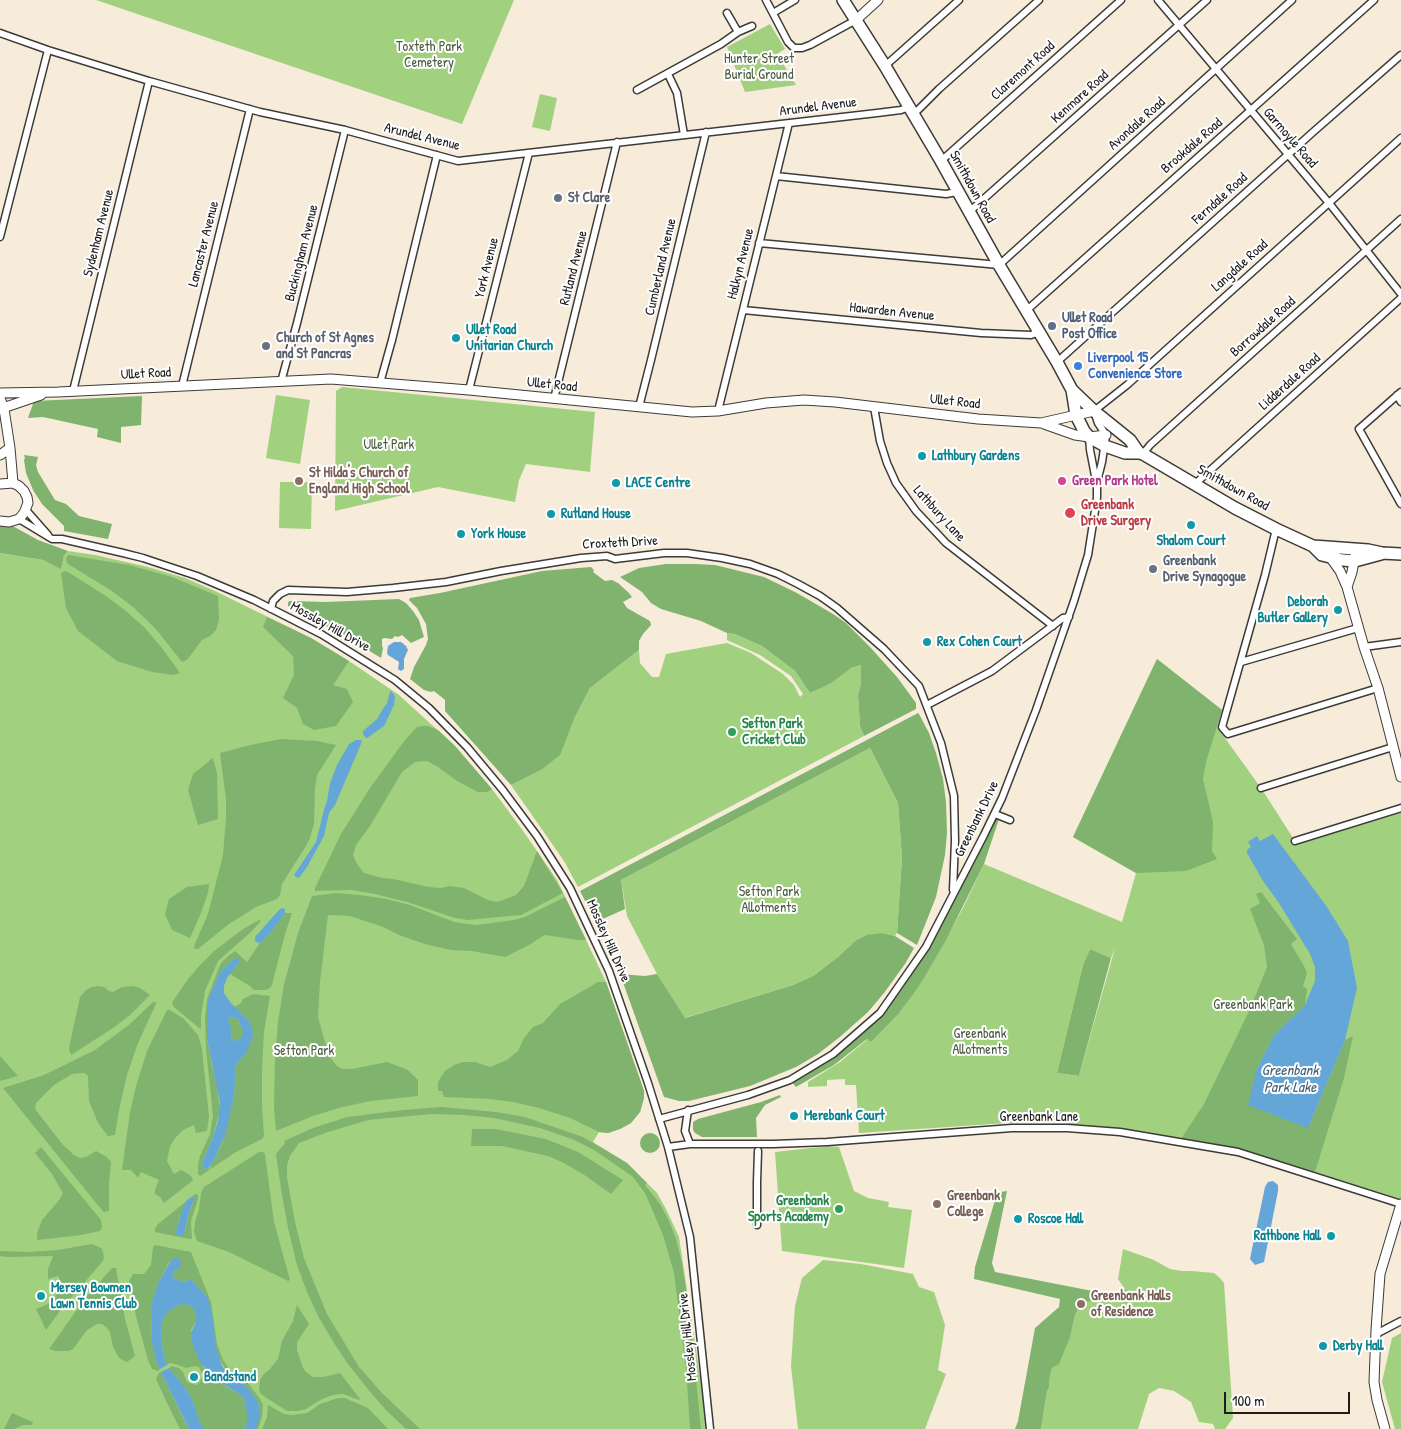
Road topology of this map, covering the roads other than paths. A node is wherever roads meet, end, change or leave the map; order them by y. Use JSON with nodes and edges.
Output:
{"nodes":[{"id":1,"x":766,"y":0,"type":"edge"},
{"id":2,"x":795,"y":0,"type":"edge"},
{"id":3,"x":843,"y":0,"type":"edge"},
{"id":4,"x":878,"y":0,"type":"edge"},
{"id":5,"x":960,"y":0,"type":"edge"},
{"id":6,"x":1039,"y":0,"type":"edge"},
{"id":7,"x":1121,"y":0,"type":"edge"},
{"id":8,"x":1158,"y":0,"type":"edge"},
{"id":9,"x":1207,"y":0,"type":"edge"},
{"id":10,"x":1292,"y":0,"type":"edge"},
{"id":11,"x":1374,"y":0,"type":"edge"},
{"id":12,"x":773,"y":12,"type":"junction"},
{"id":13,"x":727,"y":13,"type":"dead end"},
{"id":14,"x":856,"y":20,"type":"junction"},
{"id":15,"x":1180,"y":25,"type":"junction"},
{"id":16,"x":752,"y":26,"type":"dead end"},
{"id":17,"x":738,"y":32,"type":"junction"},
{"id":18,"x":0,"y":33,"type":"edge"},
{"id":19,"x":48,"y":50,"type":"junction"},
{"id":20,"x":1401,"y":55,"type":"edge"},
{"id":21,"x":885,"y":66,"type":"junction"},
{"id":22,"x":1216,"y":69,"type":"junction"},
{"id":23,"x":668,"y":74,"type":"junction"},
{"id":24,"x":149,"y":81,"type":"junction"},
{"id":25,"x":637,"y":90,"type":"dead end"},
{"id":26,"x":250,"y":109,"type":"junction"},
{"id":27,"x":910,"y":110,"type":"junction"},
{"id":28,"x":1250,"y":110,"type":"junction"},
{"id":29,"x":788,"y":123,"type":"junction"},
{"id":30,"x":345,"y":130,"type":"junction"},
{"id":31,"x":706,"y":132,"type":"junction"},
{"id":32,"x":684,"y":135,"type":"junction"},
{"id":33,"x":1401,"y":138,"type":"edge"},
{"id":34,"x":617,"y":142,"type":"junction"},
{"id":35,"x":529,"y":153,"type":"junction"},
{"id":36,"x":1288,"y":154,"type":"junction"},
{"id":37,"x":437,"y":155,"type":"junction"},
{"id":38,"x":941,"y":161,"type":"junction"},
{"id":39,"x":776,"y":176,"type":"junction"},
{"id":40,"x":957,"y":192,"type":"junction"},
{"id":41,"x":1329,"y":203,"type":"junction"},
{"id":42,"x":969,"y":212,"type":"junction"},
{"id":43,"x":1401,"y":220,"type":"edge"},
{"id":44,"x":0,"y":237,"type":"edge"},
{"id":45,"x":759,"y":243,"type":"junction"},
{"id":46,"x":1366,"y":251,"type":"junction"},
{"id":47,"x":999,"y":265,"type":"junction"},
{"id":48,"x":1401,"y":294,"type":"edge"},
{"id":49,"x":1401,"y":298,"type":"edge"},
{"id":50,"x":743,"y":310,"type":"junction"},
{"id":51,"x":1027,"y":310,"type":"junction"},
{"id":52,"x":1039,"y":332,"type":"junction"},
{"id":53,"x":1057,"y":362,"type":"junction"},
{"id":54,"x":281,"y":382,"type":"junction"},
{"id":55,"x":380,"y":383,"type":"junction"},
{"id":56,"x":182,"y":386,"type":"junction"},
{"id":57,"x":469,"y":390,"type":"junction"},
{"id":58,"x":1072,"y":390,"type":"junction"},
{"id":59,"x":73,"y":391,"type":"junction"},
{"id":60,"x":58,"y":392,"type":"junction"},
{"id":61,"x":1399,"y":393,"type":"edge"},
{"id":62,"x":1,"y":395,"type":"edge"},
{"id":63,"x":554,"y":399,"type":"junction"},
{"id":64,"x":1401,"y":402,"type":"edge"},
{"id":65,"x":639,"y":407,"type":"junction"},
{"id":66,"x":874,"y":407,"type":"junction"},
{"id":67,"x":2,"y":409,"type":"edge"},
{"id":68,"x":718,"y":411,"type":"junction"},
{"id":69,"x":1094,"y":411,"type":"junction"},
{"id":70,"x":1076,"y":415,"type":"junction"},
{"id":71,"x":1041,"y":423,"type":"junction"},
{"id":72,"x":1089,"y":437,"type":"junction"},
{"id":73,"x":1106,"y":440,"type":"junction"},
{"id":74,"x":10,"y":448,"type":"junction"},
{"id":75,"x":1141,"y":454,"type":"junction"},
{"id":76,"x":0,"y":455,"type":"edge"},
{"id":77,"x":1096,"y":482,"type":"junction"},
{"id":78,"x":13,"y":483,"type":"junction"},
{"id":79,"x":0,"y":484,"type":"edge"},
{"id":80,"x":1195,"y":484,"type":"junction"},
{"id":81,"x":1401,"y":504,"type":"edge"},
{"id":82,"x":26,"y":510,"type":"junction"},
{"id":83,"x":20,"y":519,"type":"junction"},
{"id":84,"x":0,"y":521,"type":"edge"},
{"id":85,"x":1276,"y":529,"type":"junction"},
{"id":86,"x":52,"y":539,"type":"junction"},
{"id":87,"x":1313,"y":546,"type":"junction"},
{"id":88,"x":1401,"y":554,"type":"edge"},
{"id":89,"x":1355,"y":555,"type":"junction"},
{"id":90,"x":1330,"y":557,"type":"junction"},
{"id":91,"x":1346,"y":587,"type":"junction"},
{"id":92,"x":271,"y":609,"type":"junction"},
{"id":93,"x":1069,"y":617,"type":"junction"},
{"id":94,"x":1053,"y":626,"type":"junction"},
{"id":95,"x":1358,"y":628,"type":"junction"},
{"id":96,"x":1401,"y":642,"type":"edge"},
{"id":97,"x":1364,"y":647,"type":"junction"},
{"id":98,"x":1241,"y":662,"type":"junction"},
{"id":99,"x":1378,"y":688,"type":"junction"},
{"id":100,"x":927,"y":704,"type":"junction"},
{"id":101,"x":1396,"y":750,"type":"edge"},
{"id":102,"x":1401,"y":777,"type":"edge"},
{"id":103,"x":1261,"y":788,"type":"dead end"},
{"id":104,"x":1401,"y":808,"type":"edge"},
{"id":105,"x":995,"y":814,"type":"junction"},
{"id":106,"x":1010,"y":820,"type":"dead end"},
{"id":107,"x":1295,"y":841,"type":"dead end"},
{"id":108,"x":953,"y":893,"type":"junction"},
{"id":109,"x":688,"y":1110,"type":"junction"},
{"id":110,"x":659,"y":1119,"type":"junction"},
{"id":111,"x":690,"y":1144,"type":"junction"},
{"id":112,"x":668,"y":1148,"type":"junction"},
{"id":113,"x":758,"y":1151,"type":"dead end"},
{"id":114,"x":1401,"y":1204,"type":"edge"},
{"id":115,"x":757,"y":1225,"type":"dead end"},
{"id":116,"x":1401,"y":1321,"type":"edge"},
{"id":117,"x":1376,"y":1334,"type":"junction"},
{"id":118,"x":710,"y":1429,"type":"edge"},
{"id":119,"x":1385,"y":1429,"type":"edge"}],
"edges":[{"from":1,"to":12,"type":"street"},
{"from":2,"to":12,"type":"street"},
{"from":3,"to":14,"type":"highway","name":"Smithdown Road"},
{"from":4,"to":14,"type":"main road"},
{"from":5,"to":21,"type":"street"},
{"from":6,"to":27,"type":"street"},
{"from":7,"to":38,"type":"street","name":"Claremont Road"},
{"from":8,"to":15,"type":"street","name":"Garmoyle Road"},
{"from":9,"to":15,"type":"street","name":"Kenmare Road"},
{"from":10,"to":22,"type":"street","name":"Avondale Road"},
{"from":11,"to":28,"type":"street","name":"Brookdale Road"},
{"from":12,"to":14,"type":"street"},
{"from":13,"to":17,"type":"street"},
{"from":14,"to":21,"type":"highway","name":"Smithdown Road"},
{"from":15,"to":22,"type":"street","name":"Garmoyle Road"},
{"from":15,"to":42,"type":"street","name":"Kenmare Road"},
{"from":16,"to":17,"type":"street"},
{"from":17,"to":23,"type":"street"},
{"from":18,"to":19,"type":"street","name":"Arundel Avenue"},
{"from":19,"to":24,"type":"street","name":"Arundel Avenue"},
{"from":19,"to":44,"type":"street"},
{"from":20,"to":36,"type":"street","name":"Ferndale Road"},
{"from":21,"to":27,"type":"highway","name":"Smithdown Road"},
{"from":22,"to":28,"type":"street","name":"Garmoyle Road"},
{"from":22,"to":47,"type":"street","name":"Avondale Road"},
{"from":23,"to":25,"type":"street"},
{"from":23,"to":32,"type":"street"},
{"from":24,"to":26,"type":"street","name":"Arundel Avenue"},
{"from":24,"to":59,"type":"street","name":"Sydenham Avenue"},
{"from":26,"to":30,"type":"street","name":"Arundel Avenue"},
{"from":26,"to":56,"type":"street","name":"Lancaster Avenue"},
{"from":27,"to":29,"type":"street","name":"Arundel Avenue"},
{"from":27,"to":38,"type":"highway","name":"Smithdown Road"},
{"from":28,"to":36,"type":"street","name":"Garmoyle Road"},
{"from":28,"to":51,"type":"street","name":"Brookdale Road"},
{"from":29,"to":31,"type":"street","name":"Arundel Avenue"},
{"from":29,"to":39,"type":"street","name":"Halkyn Avenue"},
{"from":30,"to":37,"type":"street","name":"Arundel Avenue"},
{"from":30,"to":54,"type":"street","name":"Buckingham Avenue"},
{"from":31,"to":32,"type":"street","name":"Arundel Avenue"},
{"from":31,"to":65,"type":"street","name":"Cumberland Avenue"},
{"from":32,"to":34,"type":"street","name":"Arundel Avenue"},
{"from":33,"to":41,"type":"street","name":"Langdale Road"},
{"from":34,"to":35,"type":"street","name":"Arundel Avenue"},
{"from":34,"to":63,"type":"street","name":"Rutland Avenue"},
{"from":35,"to":37,"type":"street","name":"Arundel Avenue"},
{"from":35,"to":57,"type":"street","name":"York Avenue"},
{"from":36,"to":41,"type":"street","name":"Garmoyle Road"},
{"from":36,"to":53,"type":"street","name":"Ferndale Road"},
{"from":37,"to":55,"type":"street"},
{"from":38,"to":40,"type":"highway","name":"Smithdown Road"},
{"from":39,"to":40,"type":"street"},
{"from":39,"to":45,"type":"street","name":"Halkyn Avenue"},
{"from":40,"to":42,"type":"highway","name":"Smithdown Road"},
{"from":41,"to":46,"type":"street","name":"Garmoyle Road"},
{"from":41,"to":69,"type":"street","name":"Langdale Road"},
{"from":42,"to":47,"type":"highway","name":"Smithdown Road"},
{"from":43,"to":46,"type":"street","name":"Borrowdale Road"},
{"from":45,"to":47,"type":"street"},
{"from":45,"to":50,"type":"street","name":"Halkyn Avenue"},
{"from":46,"to":48,"type":"street","name":"Garmoyle Road"},
{"from":46,"to":75,"type":"street","name":"Borrowdale Road"},
{"from":47,"to":51,"type":"highway","name":"Smithdown Road"},
{"from":49,"to":80,"type":"street","name":"Lidderdale Road"},
{"from":50,"to":52,"type":"street","name":"Hawarden Avenue"},
{"from":50,"to":68,"type":"street","name":"Halkyn Avenue"},
{"from":51,"to":52,"type":"highway","name":"Smithdown Road"},
{"from":52,"to":53,"type":"highway","name":"Smithdown Road"},
{"from":53,"to":58,"type":"highway","name":"Smithdown Road"},
{"from":54,"to":55,"type":"main road","name":"Ullet Road"},
{"from":54,"to":56,"type":"main road","name":"Ullet Road"},
{"from":55,"to":57,"type":"main road","name":"Ullet Road"},
{"from":56,"to":59,"type":"main road","name":"Ullet Road"},
{"from":57,"to":63,"type":"main road","name":"Ullet Road"},
{"from":58,"to":69,"type":"highway","name":"Smithdown Road"},
{"from":58,"to":70,"type":"highway","name":"Smithdown Road"},
{"from":59,"to":60,"type":"main road","name":"Ullet Road"},
{"from":60,"to":62,"type":"main road","name":"Ullet Road"},
{"from":60,"to":67,"type":"main road","name":"Ullet Road"},
{"from":61,"to":64,"type":"street"},
{"from":61,"to":81,"type":"street"},
{"from":62,"to":67,"type":"main road"},
{"from":63,"to":65,"type":"main road","name":"Ullet Road"},
{"from":65,"to":68,"type":"main road","name":"Ullet Road"},
{"from":66,"to":68,"type":"main road","name":"Ullet Road"},
{"from":66,"to":71,"type":"main road","name":"Ullet Road"},
{"from":66,"to":94,"type":"street","name":"Lathbury Lane"},
{"from":67,"to":74,"type":"main road"},
{"from":69,"to":70,"type":"main road","name":"Ullet Road"},
{"from":69,"to":73,"type":"street"},
{"from":69,"to":75,"type":"highway","name":"Smithdown Road"},
{"from":70,"to":71,"type":"main road","name":"Ullet Road"},
{"from":70,"to":72,"type":"highway","name":"Smithdown Road"},
{"from":71,"to":72,"type":"main road","name":"Ullet Road"},
{"from":72,"to":73,"type":"highway","name":"Smithdown Road"},
{"from":72,"to":77,"type":"street"},
{"from":73,"to":75,"type":"highway","name":"Smithdown Road"},
{"from":73,"to":77,"type":"street","name":"Greenbank Drive"},
{"from":74,"to":76,"type":"main road"},
{"from":74,"to":78,"type":"main road"},
{"from":75,"to":80,"type":"highway","name":"Smithdown Road"},
{"from":77,"to":93,"type":"street","name":"Greenbank Drive"},
{"from":78,"to":79,"type":"main road"},
{"from":78,"to":82,"type":"main road"},
{"from":80,"to":85,"type":"highway","name":"Smithdown Road"},
{"from":82,"to":83,"type":"main road"},
{"from":82,"to":86,"type":"street"},
{"from":83,"to":84,"type":"main road"},
{"from":83,"to":86,"type":"street"},
{"from":85,"to":87,"type":"highway","name":"Smithdown Road"},
{"from":85,"to":98,"type":"street"},
{"from":86,"to":92,"type":"street","name":"Mossley Hill Drive"},
{"from":87,"to":89,"type":"highway","name":"Smithdown Road"},
{"from":87,"to":90,"type":"highway","name":"Smithdown Road"},
{"from":88,"to":89,"type":"highway","name":"Smithdown Road"},
{"from":89,"to":90,"type":"highway","name":"Smithdown Road"},
{"from":89,"to":91,"type":"main road"},
{"from":90,"to":91,"type":"main road"},
{"from":91,"to":95,"type":"main road"},
{"from":92,"to":100,"type":"street","name":"Croxteth Drive"},
{"from":92,"to":110,"type":"street","name":"Mossley Hill Drive"},
{"from":93,"to":94,"type":"street"},
{"from":93,"to":105,"type":"street","name":"Greenbank Drive"},
{"from":94,"to":100,"type":"street"},
{"from":95,"to":97,"type":"main road"},
{"from":95,"to":98,"type":"street"},
{"from":96,"to":97,"type":"street"},
{"from":97,"to":99,"type":"main road"},
{"from":98,"to":99,"type":"street"},
{"from":99,"to":101,"type":"main road"},
{"from":100,"to":108,"type":"street","name":"Croxteth Drive"},
{"from":101,"to":102,"type":"main road"},
{"from":101,"to":103,"type":"street"},
{"from":104,"to":107,"type":"street"},
{"from":105,"to":106,"type":"street"},
{"from":105,"to":108,"type":"street","name":"Greenbank Drive"},
{"from":108,"to":109,"type":"street","name":"Greenbank Drive"},
{"from":109,"to":110,"type":"street","name":"Greenbank Drive"},
{"from":109,"to":111,"type":"street"},
{"from":110,"to":112,"type":"street","name":"Mossley Hill Drive"},
{"from":111,"to":112,"type":"street","name":"Greenbank Lane"},
{"from":111,"to":114,"type":"street","name":"Greenbank Lane"},
{"from":112,"to":118,"type":"street","name":"Mossley Hill Drive"},
{"from":113,"to":115,"type":"street"},
{"from":114,"to":117,"type":"main road"},
{"from":116,"to":117,"type":"street"},
{"from":117,"to":119,"type":"main road"}]}
